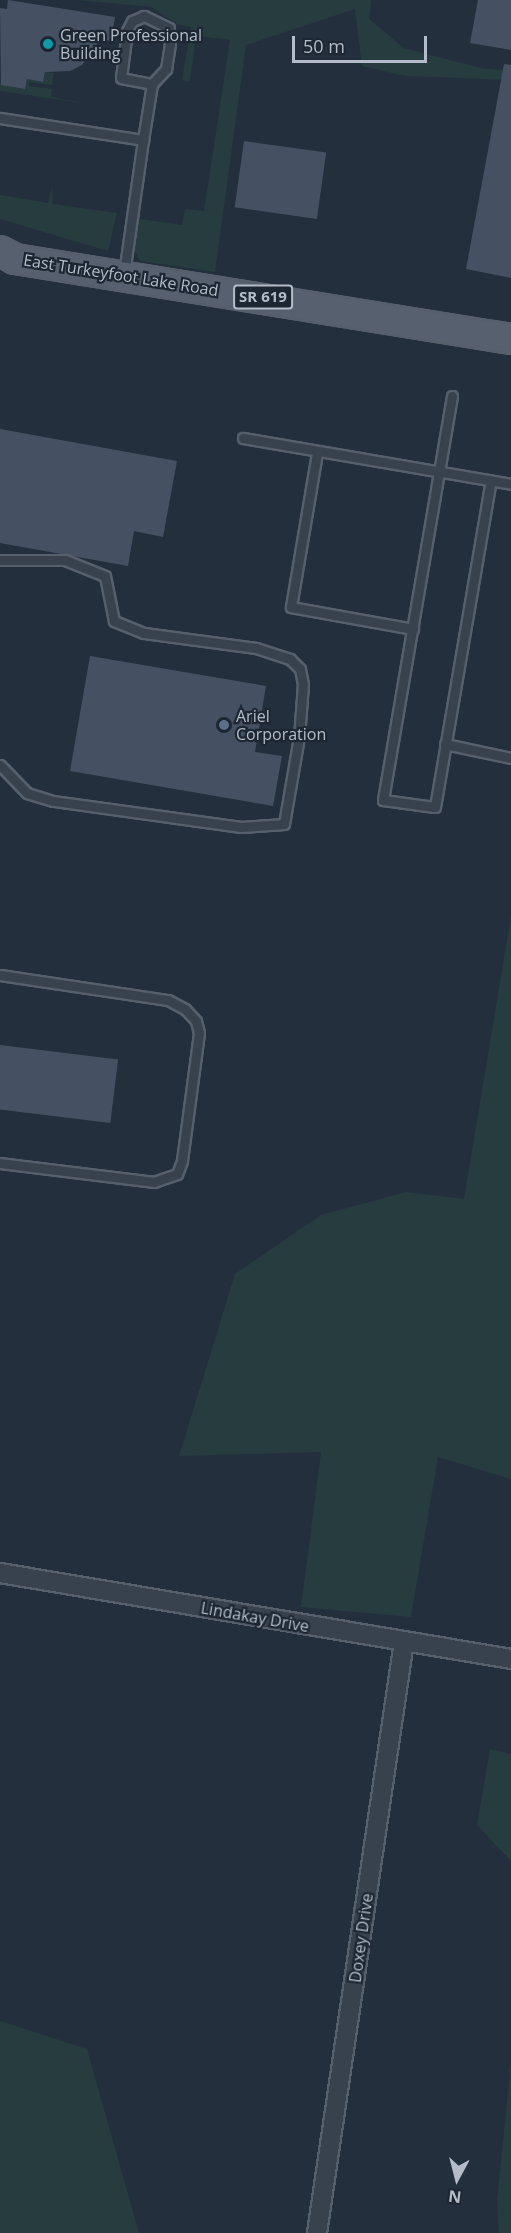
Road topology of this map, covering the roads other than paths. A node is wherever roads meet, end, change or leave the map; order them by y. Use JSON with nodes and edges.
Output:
{"nodes":[{"id":1,"x":152,"y":84,"type":"junction"},
{"id":2,"x":0,"y":118,"type":"edge"},
{"id":3,"x":143,"y":140,"type":"junction"},
{"id":4,"x":5,"y":259,"type":"edge"},
{"id":5,"x":124,"y":274,"type":"junction"},
{"id":6,"x":511,"y":339,"type":"edge"},
{"id":7,"x":452,"y":396,"type":"dead end"},
{"id":8,"x":243,"y":438,"type":"dead end"},
{"id":9,"x":317,"y":453,"type":"junction"},
{"id":10,"x":440,"y":473,"type":"junction"},
{"id":11,"x":491,"y":481,"type":"junction"},
{"id":12,"x":511,"y":484,"type":"edge"},
{"id":13,"x":0,"y":560,"type":"edge"},
{"id":14,"x":413,"y":629,"type":"junction"},
{"id":15,"x":445,"y":744,"type":"junction"},
{"id":16,"x":511,"y":758,"type":"edge"},
{"id":17,"x":0,"y":765,"type":"edge"},
{"id":18,"x":0,"y":975,"type":"edge"},
{"id":19,"x":0,"y":1163,"type":"edge"},
{"id":20,"x":0,"y":1573,"type":"edge"},
{"id":21,"x":404,"y":1642,"type":"junction"},
{"id":22,"x":511,"y":1659,"type":"edge"},
{"id":23,"x":317,"y":2233,"type":"edge"}],
"edges":[{"from":1,"to":1,"type":"lane"},
{"from":1,"to":3,"type":"lane"},
{"from":2,"to":3,"type":"lane"},
{"from":3,"to":5,"type":"lane"},
{"from":4,"to":5,"type":"main road","name":"East Turkeyfoot Lake Road","number":"SR 619"},
{"from":5,"to":6,"type":"main road","name":"East Turkeyfoot Lake Road","number":"SR 619"},
{"from":7,"to":10,"type":"lane"},
{"from":8,"to":9,"type":"lane"},
{"from":9,"to":10,"type":"lane"},
{"from":9,"to":14,"type":"lane"},
{"from":10,"to":11,"type":"lane"},
{"from":10,"to":14,"type":"lane"},
{"from":11,"to":12,"type":"lane"},
{"from":11,"to":15,"type":"lane"},
{"from":13,"to":17,"type":"lane"},
{"from":14,"to":15,"type":"lane"},
{"from":15,"to":16,"type":"lane"},
{"from":18,"to":19,"type":"lane"},
{"from":20,"to":21,"type":"street","name":"Lindakay Drive"},
{"from":21,"to":22,"type":"street","name":"Lindakay Drive"},
{"from":21,"to":23,"type":"street","name":"Doxey Drive"}]}
